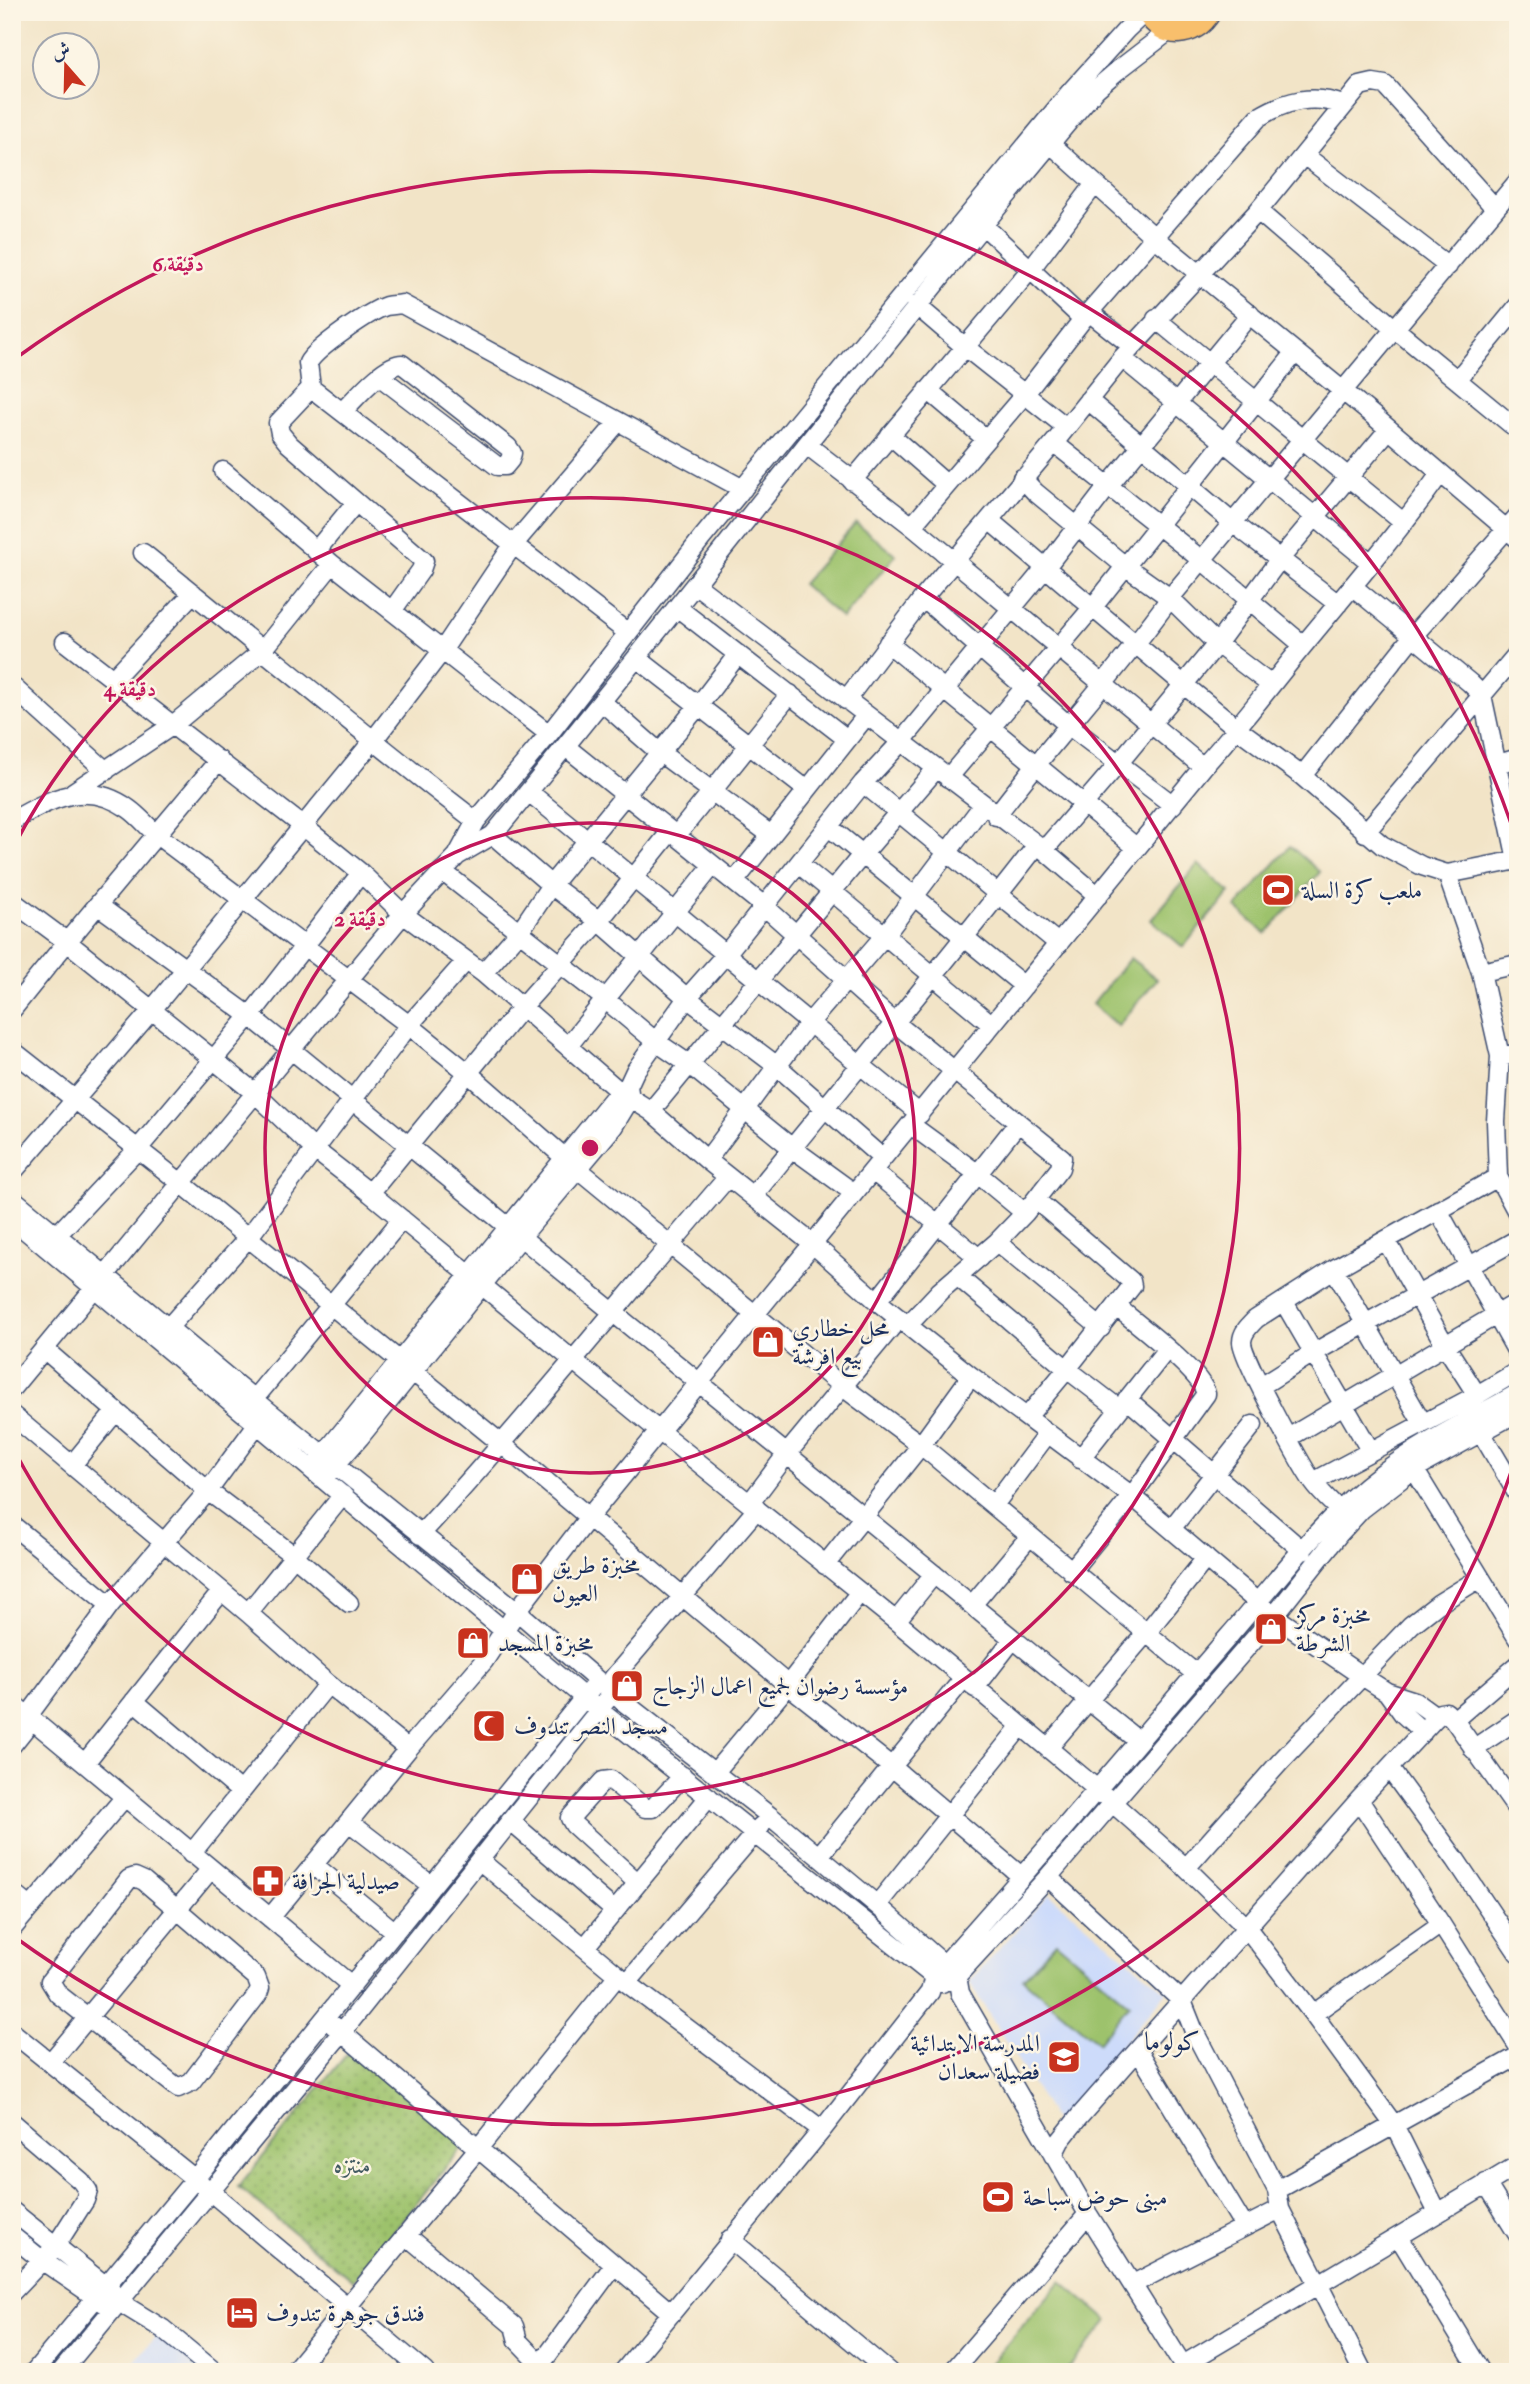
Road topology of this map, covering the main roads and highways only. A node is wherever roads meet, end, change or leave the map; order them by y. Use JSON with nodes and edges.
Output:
{"nodes":[{"id":1,"x":1147,"y":12,"type":"edge"},
{"id":2,"x":1209,"y":13,"type":"edge"}],
"edges":[{"from":1,"to":2,"type":"main road"}]}
